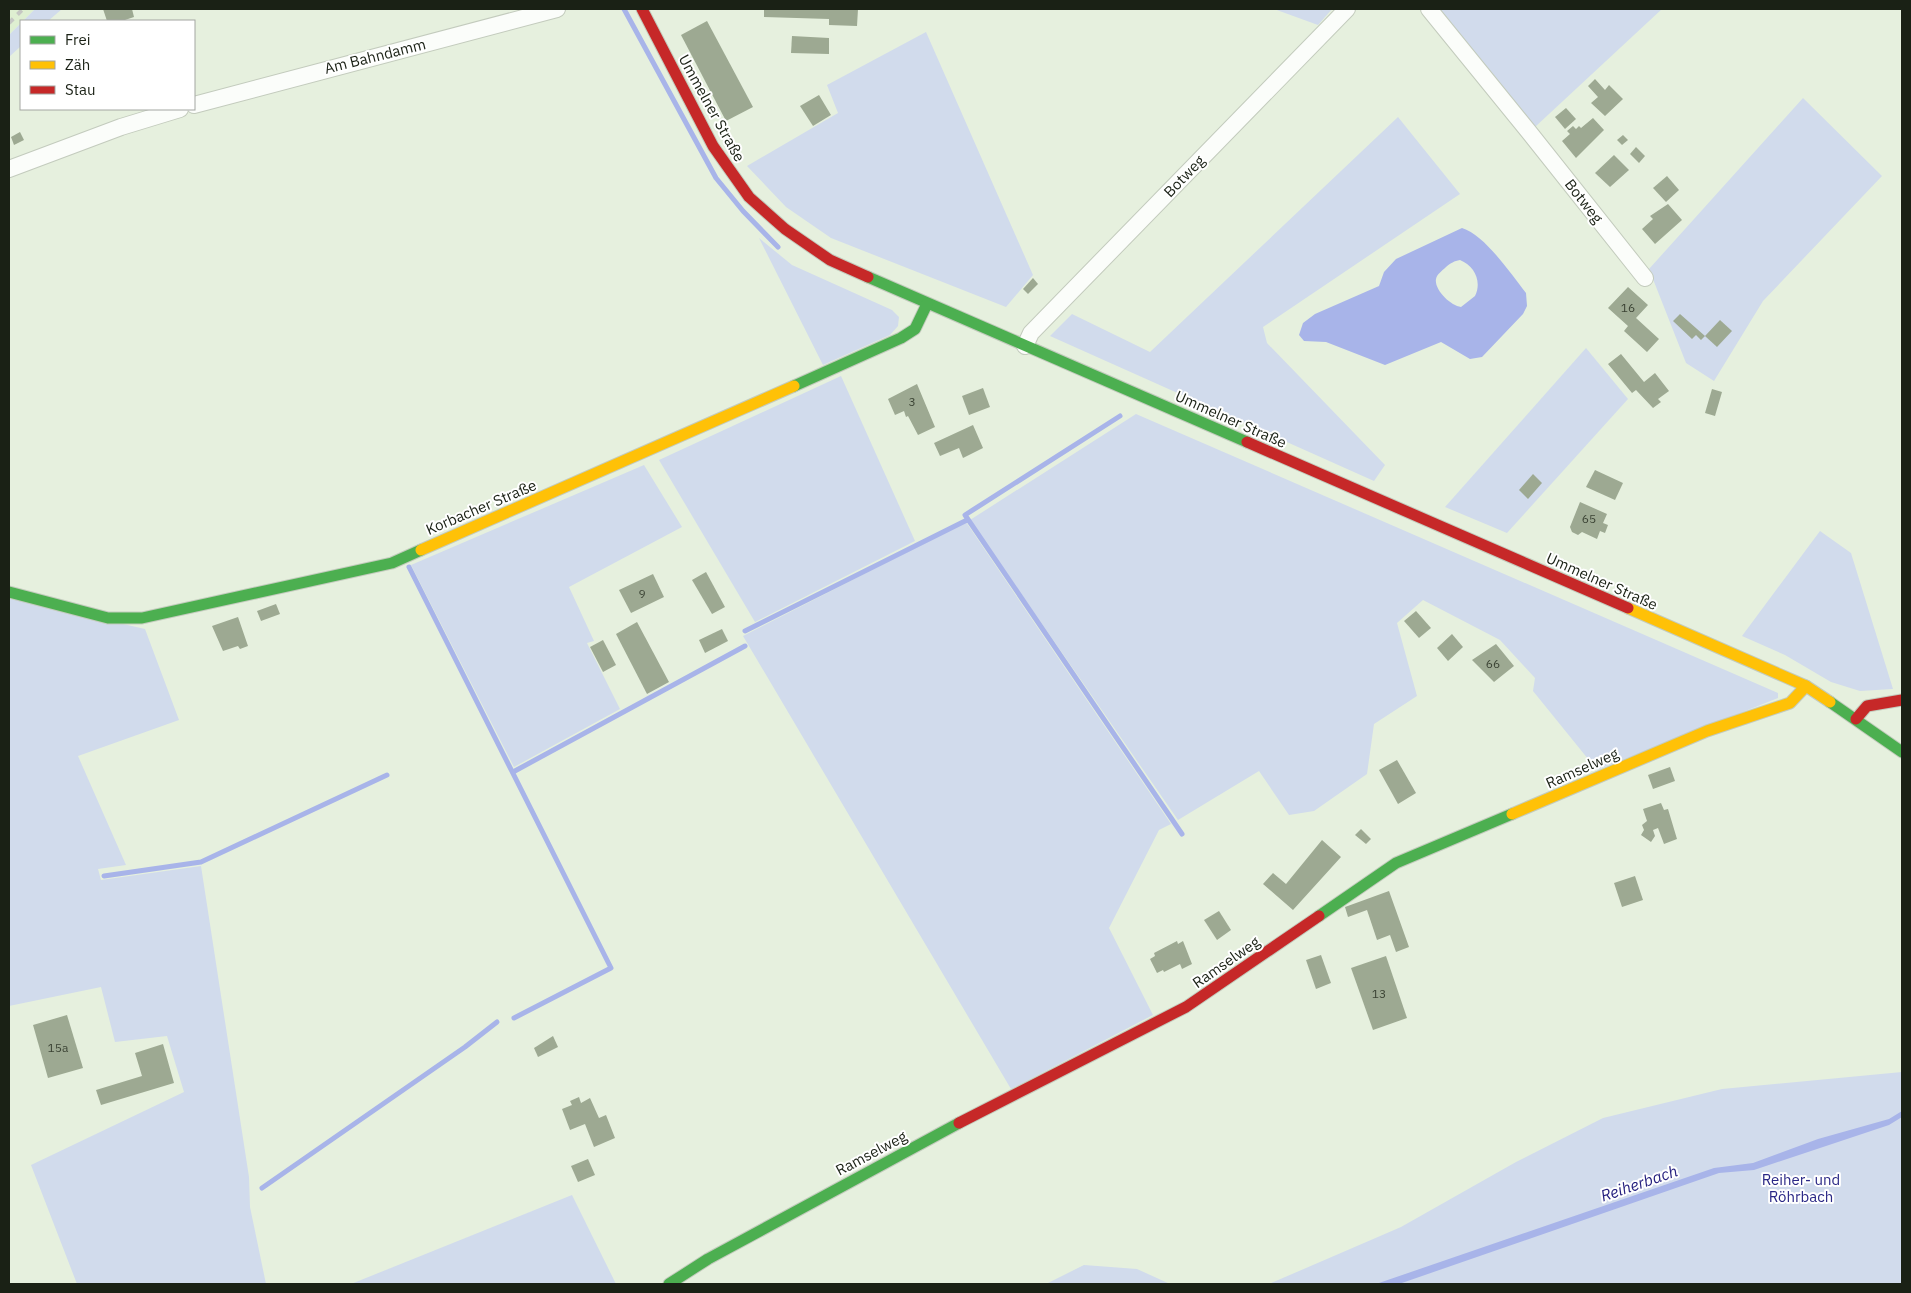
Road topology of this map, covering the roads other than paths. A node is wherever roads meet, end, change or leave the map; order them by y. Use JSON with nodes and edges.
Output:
{"nodes":[{"id":1,"x":556,"y":9,"type":"edge"},
{"id":2,"x":642,"y":9,"type":"edge"},
{"id":3,"x":1348,"y":9,"type":"edge"},
{"id":4,"x":1429,"y":9,"type":"edge"},
{"id":5,"x":195,"y":105,"type":"edge"},
{"id":6,"x":177,"y":110,"type":"edge"},
{"id":7,"x":9,"y":169,"type":"edge"},
{"id":8,"x":1645,"y":278,"type":"dead end"},
{"id":9,"x":927,"y":304,"type":"junction"},
{"id":10,"x":1024,"y":346,"type":"junction"},
{"id":11,"x":9,"y":592,"type":"edge"},
{"id":12,"x":1806,"y":686,"type":"junction"},
{"id":13,"x":1902,"y":700,"type":"edge"},
{"id":14,"x":1856,"y":719,"type":"junction"},
{"id":15,"x":1902,"y":752,"type":"edge"},
{"id":16,"x":670,"y":1284,"type":"edge"}],
"edges":[{"from":1,"to":5,"type":"street","name":"Am Bahndamm"},
{"from":2,"to":9,"type":"street","name":"Ummelner Straße"},
{"from":3,"to":10,"type":"street","name":"Botweg"},
{"from":4,"to":8,"type":"street","name":"Botweg"},
{"from":6,"to":7,"type":"street"},
{"from":9,"to":10,"type":"street","name":"Ummelner Straße"},
{"from":9,"to":11,"type":"street","name":"Korbacher Straße"},
{"from":10,"to":12,"type":"street","name":"Ummelner Straße"},
{"from":12,"to":14,"type":"street","name":"Ummelner Straße"},
{"from":12,"to":16,"type":"street","name":"Ramselweg"},
{"from":13,"to":14,"type":"street"},
{"from":14,"to":15,"type":"street","name":"Ummelner Straße"}]}
